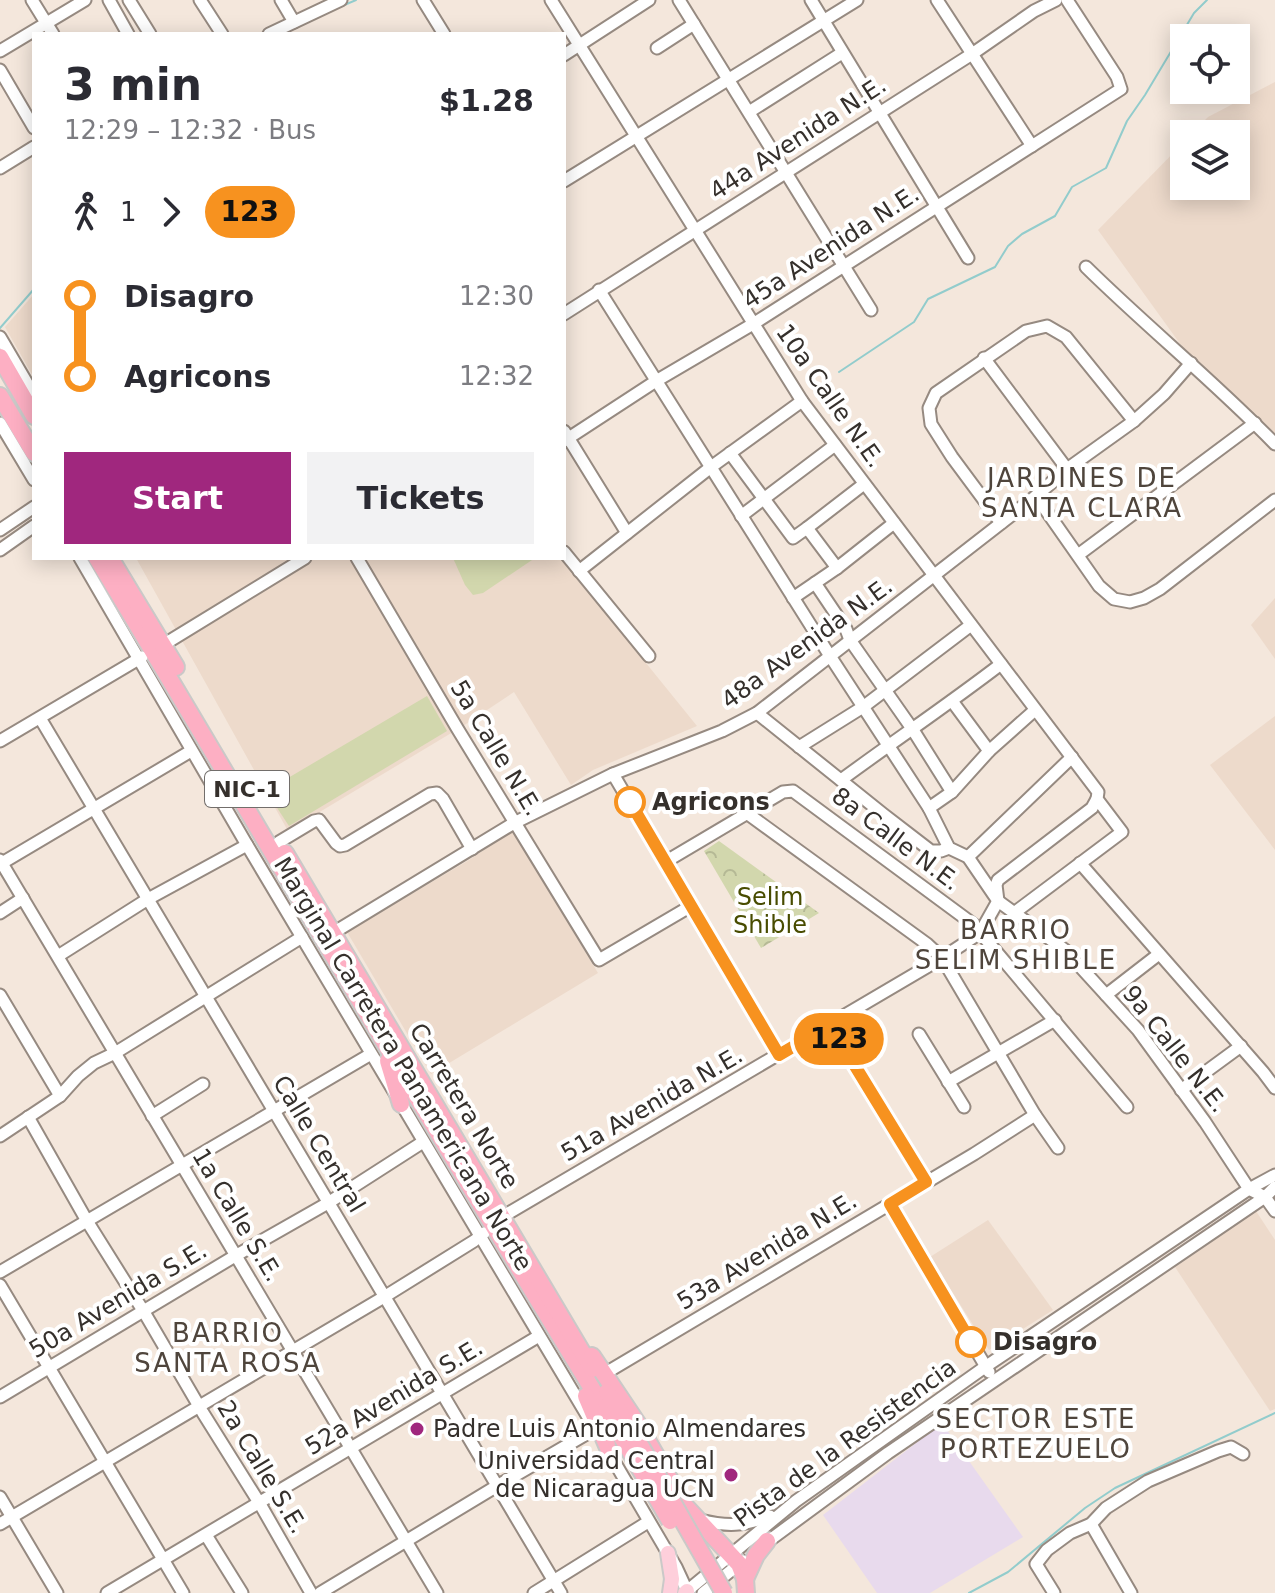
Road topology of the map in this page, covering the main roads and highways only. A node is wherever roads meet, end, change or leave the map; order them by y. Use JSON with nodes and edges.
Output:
{"nodes":[{"id":1,"x":2,"y":360,"type":"edge"},
{"id":2,"x":0,"y":396,"type":"edge"},
{"id":3,"x":32,"y":412,"type":"edge"},
{"id":4,"x":32,"y":450,"type":"edge"},
{"id":5,"x":98,"y":560,"type":"edge"},
{"id":6,"x":111,"y":560,"type":"edge"},
{"id":7,"x":151,"y":652,"type":"junction"},
{"id":8,"x":328,"y":936,"type":"junction"},
{"id":9,"x":382,"y":1040,"type":"junction"},
{"id":10,"x":401,"y":1104,"type":"road end"},
{"id":11,"x":498,"y":1222,"type":"junction"},
{"id":12,"x":542,"y":1284,"type":"junction"},
{"id":13,"x":565,"y":1346,"type":"junction"},
{"id":14,"x":627,"y":1435,"type":"junction"},
{"id":15,"x":612,"y":1457,"type":"road end"},
{"id":16,"x":767,"y":1541,"type":"road end"},
{"id":17,"x":668,"y":1553,"type":"road end"},
{"id":18,"x":740,"y":1573,"type":"edge"},
{"id":19,"x":670,"y":1593,"type":"edge"},
{"id":20,"x":711,"y":1593,"type":"edge"},
{"id":21,"x":724,"y":1593,"type":"edge"}],
"edges":[{"from":1,"to":3,"type":"highway"},
{"from":2,"to":4,"type":"highway"},
{"from":5,"to":7,"type":"highway","number":"NIC-1"},
{"from":6,"to":7,"type":"highway","number":"NIC-1"},
{"from":7,"to":8,"type":"highway","name":"Carretera Norte","number":"NIC-1"},
{"from":7,"to":8,"type":"highway","name":"Carretera Norte","number":"NIC-1"},
{"from":8,"to":9,"type":"highway","name":"Carretera Norte","number":"NIC-1"},
{"from":8,"to":11,"type":"highway","name":"Carretera Norte","number":"NIC-1"},
{"from":9,"to":10,"type":"highway"},
{"from":9,"to":11,"type":"highway","name":"Carretera Norte","number":"NIC-1"},
{"from":11,"to":12,"type":"highway","name":"Carretera Norte","number":"NIC-1"},
{"from":11,"to":13,"type":"highway","name":"Carretera Norte","number":"NIC-1"},
{"from":12,"to":14,"type":"highway","name":"Carretera Norte","number":"NIC-1"},
{"from":12,"to":18,"type":"highway"},
{"from":13,"to":14,"type":"highway","name":"Carretera Norte","number":"NIC-1"},
{"from":13,"to":15,"type":"highway"},
{"from":14,"to":20,"type":"highway","name":"Carretera Norte","number":"NIC-1","bridge":true},
{"from":14,"to":21,"type":"highway","name":"Carretera Norte","number":"NIC-1","bridge":true},
{"from":16,"to":18,"type":"highway"},
{"from":17,"to":19,"type":"main road"}]}
